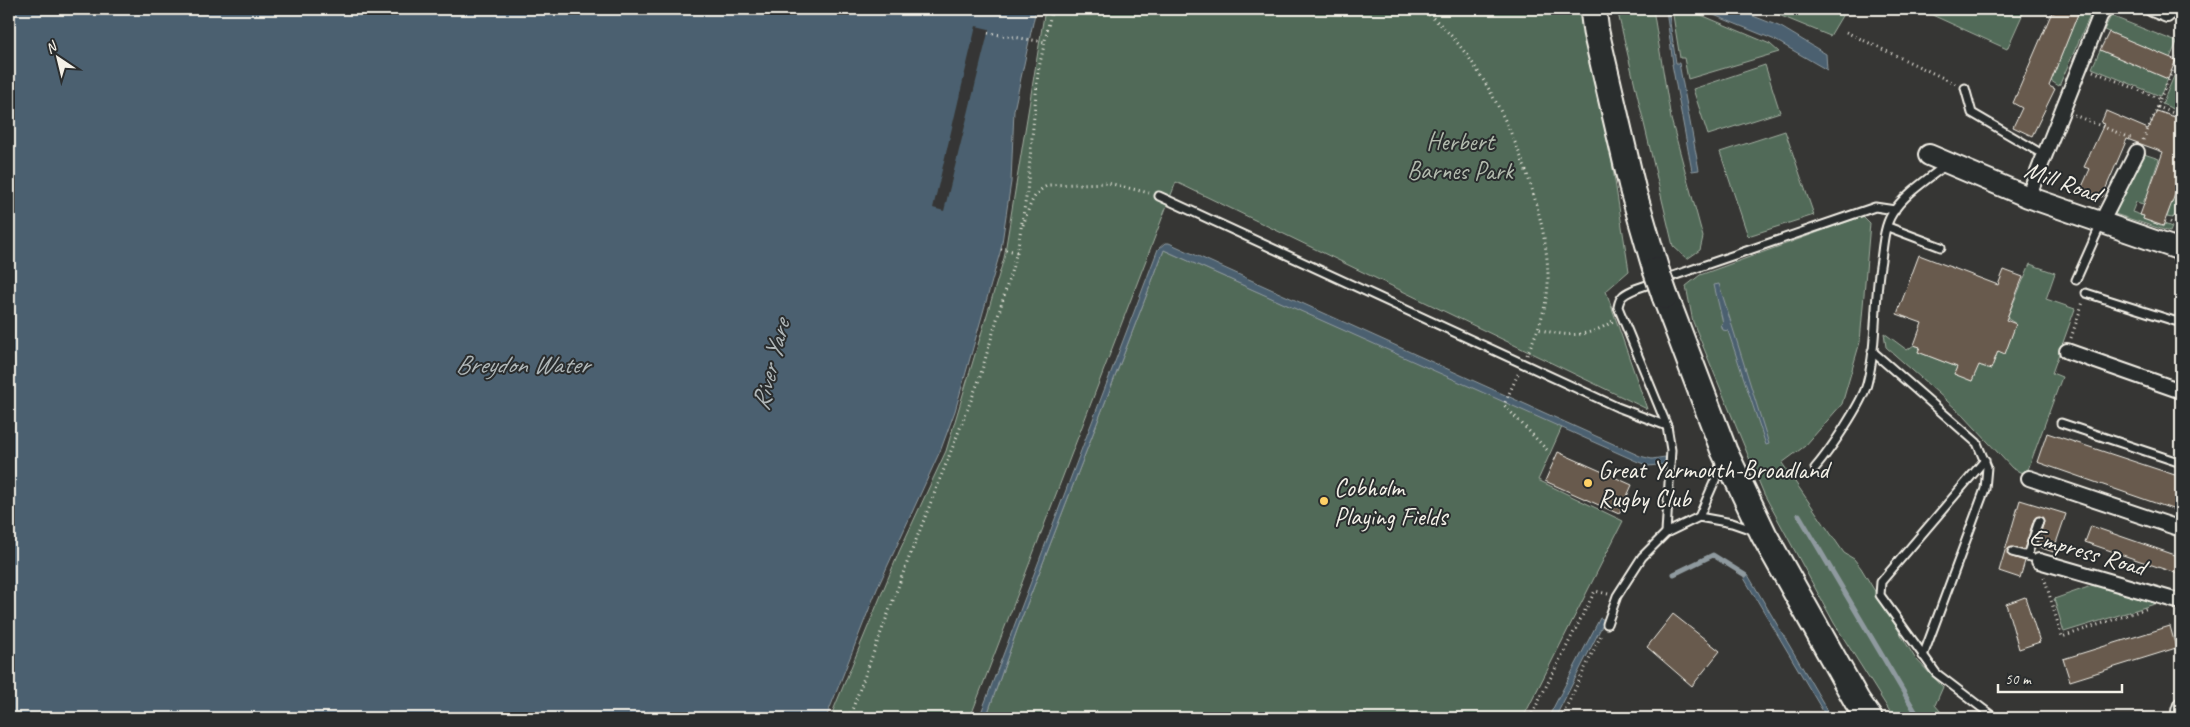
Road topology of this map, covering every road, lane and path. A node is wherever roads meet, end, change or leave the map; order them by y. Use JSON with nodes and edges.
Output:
{"nodes":[{"id":1,"x":1052,"y":9,"type":"edge"},
{"id":2,"x":1421,"y":9,"type":"edge"},
{"id":3,"x":1593,"y":9,"type":"edge"},
{"id":4,"x":2105,"y":9,"type":"edge"},
{"id":5,"x":2152,"y":9,"type":"edge"},
{"id":6,"x":2168,"y":15,"type":"dead end"},
{"id":7,"x":1846,"y":32,"type":"dead end"},
{"id":8,"x":988,"y":33,"type":"dead end"},
{"id":9,"x":1045,"y":42,"type":"junction"},
{"id":10,"x":2181,"y":51,"type":"edge"},
{"id":11,"x":2081,"y":66,"type":"junction"},
{"id":12,"x":1965,"y":88,"type":"joint"},
{"id":13,"x":2160,"y":99,"type":"junction"},
{"id":14,"x":2158,"y":107,"type":"junction"},
{"id":15,"x":2062,"y":110,"type":"junction"},
{"id":16,"x":2181,"y":116,"type":"edge"},
{"id":17,"x":2137,"y":152,"type":"dead end"},
{"id":18,"x":2044,"y":155,"type":"junction"},
{"id":19,"x":1938,"y":160,"type":"joint"},
{"id":20,"x":1158,"y":196,"type":"joint"},
{"id":21,"x":2028,"y":197,"type":"junction"},
{"id":22,"x":1895,"y":210,"type":"junction"},
{"id":23,"x":2170,"y":222,"type":"dead end"},
{"id":24,"x":2101,"y":223,"type":"junction"},
{"id":25,"x":1888,"y":227,"type":"junction"},
{"id":26,"x":2181,"y":228,"type":"edge"},
{"id":27,"x":1021,"y":232,"type":"junction"},
{"id":28,"x":1940,"y":247,"type":"dead end"},
{"id":29,"x":1001,"y":249,"type":"dead end"},
{"id":30,"x":2181,"y":250,"type":"edge"},
{"id":31,"x":1017,"y":252,"type":"junction"},
{"id":32,"x":2076,"y":280,"type":"dead end"},
{"id":33,"x":2086,"y":293,"type":"joint"},
{"id":34,"x":1622,"y":315,"type":"junction"},
{"id":35,"x":2181,"y":323,"type":"edge"},
{"id":36,"x":1538,"y":329,"type":"junction"},
{"id":37,"x":1872,"y":351,"type":"junction"},
{"id":38,"x":2067,"y":351,"type":"joint"},
{"id":39,"x":1524,"y":363,"type":"junction"},
{"id":40,"x":2181,"y":391,"type":"edge"},
{"id":41,"x":2061,"y":423,"type":"dead end"},
{"id":42,"x":1667,"y":426,"type":"junction"},
{"id":43,"x":1547,"y":450,"type":"dead end"},
{"id":44,"x":1724,"y":451,"type":"junction"},
{"id":45,"x":1985,"y":460,"type":"junction"},
{"id":46,"x":2181,"y":463,"type":"edge"},
{"id":47,"x":1815,"y":468,"type":"dead end"},
{"id":48,"x":2029,"y":478,"type":"dead end"},
{"id":49,"x":1699,"y":517,"type":"junction"},
{"id":50,"x":2039,"y":521,"type":"dead end"},
{"id":51,"x":2181,"y":529,"type":"edge"},
{"id":52,"x":1666,"y":533,"type":"junction"},
{"id":53,"x":1764,"y":535,"type":"junction"},
{"id":54,"x":2012,"y":552,"type":"dead end"},
{"id":55,"x":2033,"y":558,"type":"junction"},
{"id":56,"x":1617,"y":596,"type":"junction"},
{"id":57,"x":2178,"y":600,"type":"edge"},
{"id":58,"x":1607,"y":624,"type":"joint"},
{"id":59,"x":1923,"y":656,"type":"junction"},
{"id":60,"x":2181,"y":705,"type":"edge"},
{"id":61,"x":2181,"y":716,"type":"edge"},
{"id":62,"x":849,"y":718,"type":"edge"},
{"id":63,"x":1530,"y":718,"type":"edge"},
{"id":64,"x":1561,"y":718,"type":"edge"},
{"id":65,"x":1869,"y":718,"type":"edge"},
{"id":66,"x":1996,"y":718,"type":"edge"}],
"edges":[{"from":1,"to":9,"type":"path"},
{"from":2,"to":36,"type":"path"},
{"from":3,"to":44,"type":"highway","bridge":true},
{"from":4,"to":11,"type":"street"},
{"from":5,"to":6,"type":"street"},
{"from":7,"to":12,"type":"path"},
{"from":8,"to":9,"type":"path"},
{"from":9,"to":27,"type":"path"},
{"from":10,"to":13,"type":"path"},
{"from":11,"to":13,"type":"path"},
{"from":11,"to":15,"type":"street"},
{"from":12,"to":18,"type":"lane"},
{"from":13,"to":14,"type":"path"},
{"from":14,"to":15,"type":"path"},
{"from":14,"to":16,"type":"path"},
{"from":15,"to":18,"type":"street"},
{"from":17,"to":24,"type":"street"},
{"from":18,"to":21,"type":"street"},
{"from":19,"to":21,"type":"street","name":"Mill Road"},
{"from":19,"to":22,"type":"lane"},
{"from":20,"to":27,"type":"path"},
{"from":20,"to":39,"type":"lane"},
{"from":21,"to":24,"type":"street","name":"Mill Road"},
{"from":22,"to":25,"type":"lane"},
{"from":22,"to":34,"type":"lane"},
{"from":23,"to":26,"type":"path"},
{"from":24,"to":30,"type":"street","name":"Mill Road"},
{"from":24,"to":32,"type":"lane"},
{"from":25,"to":28,"type":"lane"},
{"from":25,"to":37,"type":"lane"},
{"from":27,"to":31,"type":"path"},
{"from":29,"to":31,"type":"path"},
{"from":31,"to":62,"type":"path"},
{"from":33,"to":35,"type":"lane"},
{"from":33,"to":38,"type":"path"},
{"from":34,"to":36,"type":"path"},
{"from":34,"to":42,"type":"lane"},
{"from":36,"to":39,"type":"path"},
{"from":37,"to":45,"type":"lane"},
{"from":37,"to":47,"type":"lane"},
{"from":38,"to":40,"type":"street"},
{"from":39,"to":42,"type":"lane"},
{"from":39,"to":43,"type":"path"},
{"from":41,"to":46,"type":"lane"},
{"from":42,"to":52,"type":"lane"},
{"from":44,"to":49,"type":"lane"},
{"from":44,"to":53,"type":"highway"},
{"from":45,"to":59,"type":"lane"},
{"from":45,"to":59,"type":"lane"},
{"from":48,"to":51,"type":"street"},
{"from":49,"to":52,"type":"lane"},
{"from":49,"to":53,"type":"lane"},
{"from":50,"to":55,"type":"lane"},
{"from":52,"to":56,"type":"lane"},
{"from":53,"to":65,"type":"highway"},
{"from":54,"to":55,"type":"lane","name":"Empress Road"},
{"from":55,"to":57,"type":"street","name":"Empress Road"},
{"from":55,"to":57,"type":"path"},
{"from":56,"to":58,"type":"lane"},
{"from":56,"to":63,"type":"path"},
{"from":58,"to":64,"type":"path"},
{"from":59,"to":66,"type":"lane"},
{"from":60,"to":61,"type":"street"}]}
